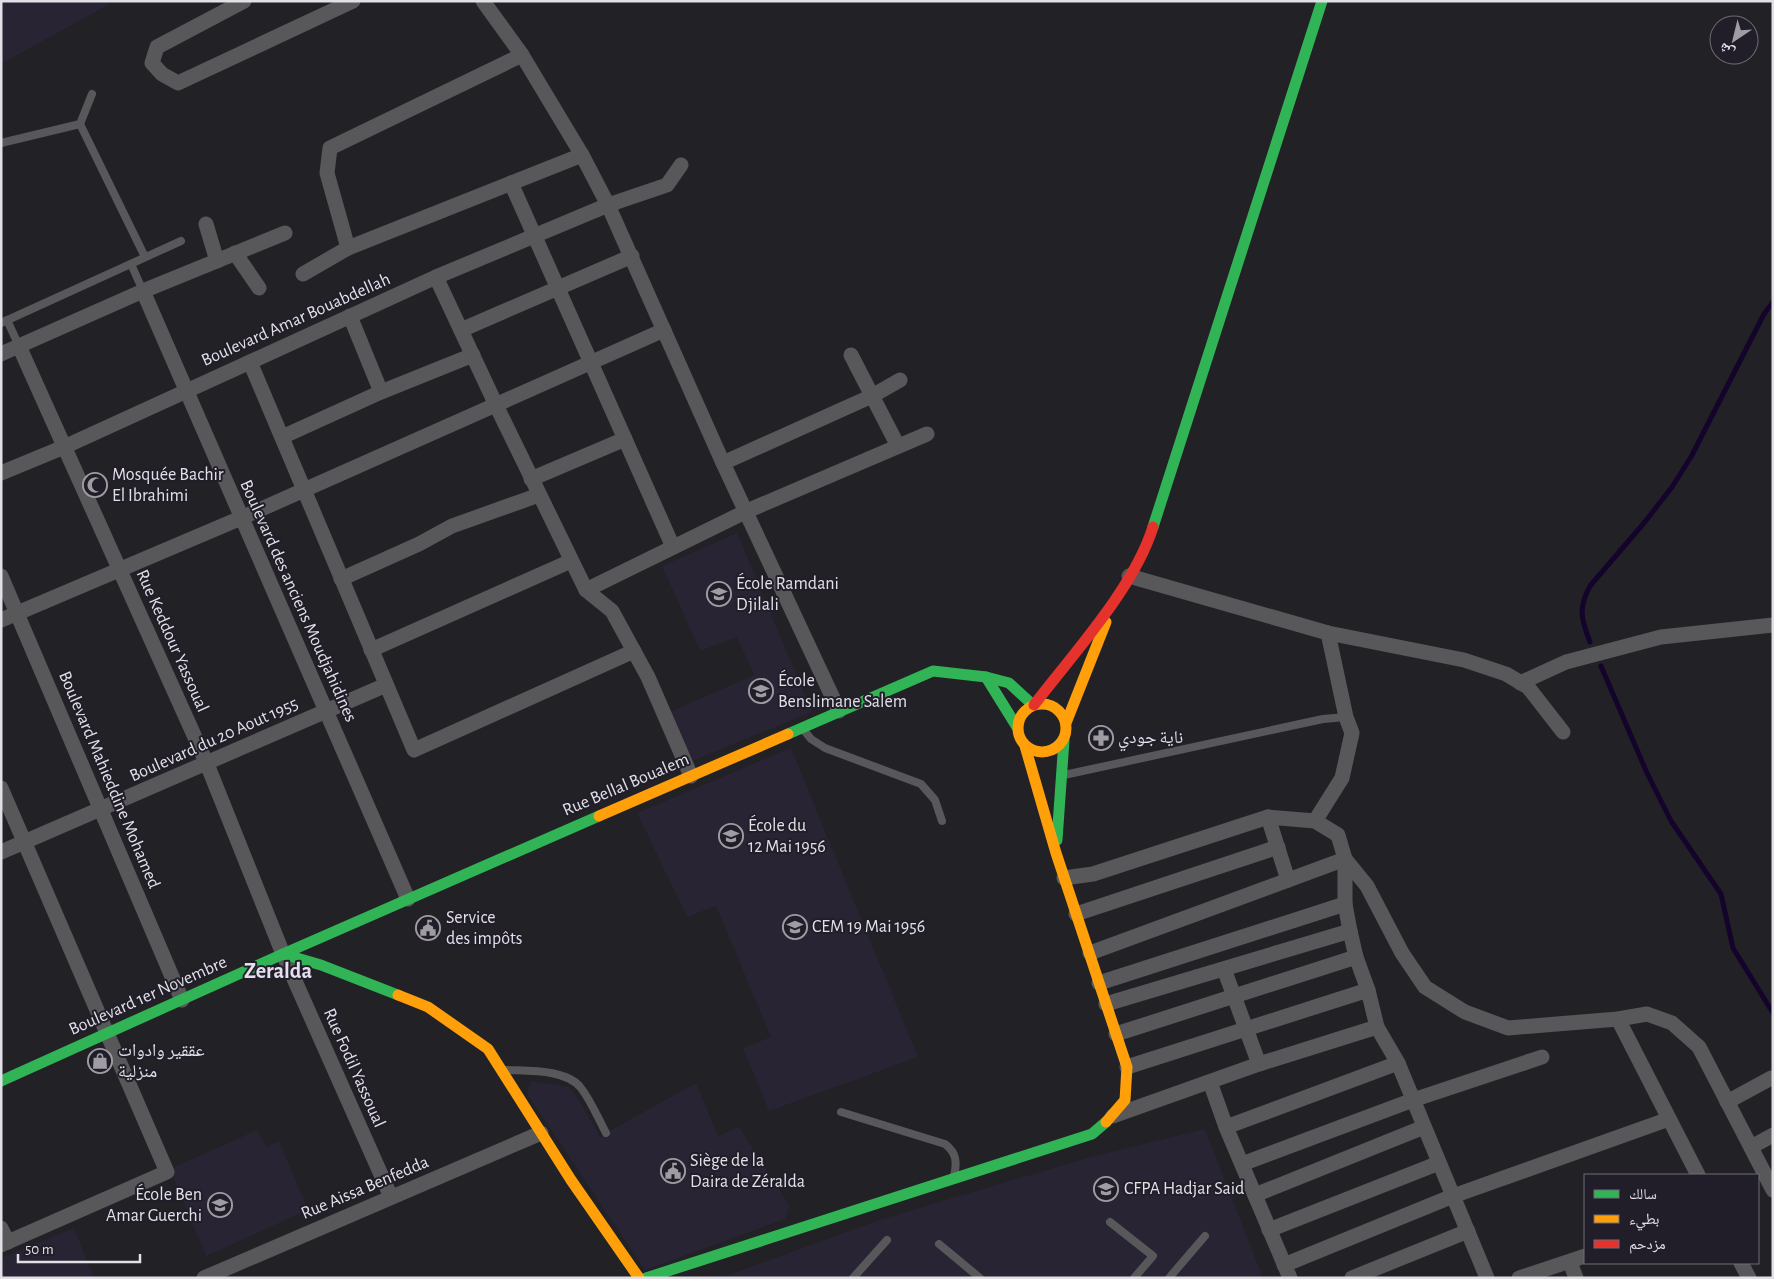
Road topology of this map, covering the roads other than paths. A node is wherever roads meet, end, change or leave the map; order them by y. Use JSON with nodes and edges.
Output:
{"nodes":[{"id":1,"x":244,"y":1,"type":"edge"},
{"id":2,"x":352,"y":1,"type":"edge"},
{"id":3,"x":483,"y":1,"type":"edge"},
{"id":4,"x":1322,"y":1,"type":"edge"},
{"id":5,"x":522,"y":55,"type":"junction"},
{"id":6,"x":92,"y":94,"type":"dead end"},
{"id":7,"x":80,"y":124,"type":"junction"},
{"id":8,"x":1,"y":142,"type":"edge"},
{"id":9,"x":582,"y":155,"type":"junction"},
{"id":10,"x":681,"y":165,"type":"dead end"},
{"id":11,"x":511,"y":183,"type":"junction"},
{"id":12,"x":608,"y":205,"type":"junction"},
{"id":13,"x":206,"y":224,"type":"dead end"},
{"id":14,"x":285,"y":233,"type":"dead end"},
{"id":15,"x":535,"y":236,"type":"junction"},
{"id":16,"x":181,"y":241,"type":"dead end"},
{"id":17,"x":348,"y":248,"type":"junction"},
{"id":18,"x":235,"y":253,"type":"junction"},
{"id":19,"x":632,"y":256,"type":"junction"},
{"id":20,"x":145,"y":257,"type":"junction"},
{"id":21,"x":217,"y":261,"type":"junction"},
{"id":22,"x":132,"y":264,"type":"junction"},
{"id":23,"x":302,"y":274,"type":"dead end"},
{"id":24,"x":436,"y":277,"type":"junction"},
{"id":25,"x":259,"y":288,"type":"dead end"},
{"id":26,"x":559,"y":288,"type":"junction"},
{"id":27,"x":143,"y":291,"type":"junction"},
{"id":28,"x":350,"y":316,"type":"junction"},
{"id":29,"x":4,"y":322,"type":"edge"},
{"id":30,"x":461,"y":330,"type":"junction"},
{"id":31,"x":664,"y":330,"type":"junction"},
{"id":32,"x":19,"y":346,"type":"junction"},
{"id":33,"x":1,"y":354,"type":"edge"},
{"id":34,"x":473,"y":355,"type":"junction"},
{"id":35,"x":851,"y":355,"type":"dead end"},
{"id":36,"x":250,"y":362,"type":"junction"},
{"id":37,"x":591,"y":363,"type":"junction"},
{"id":38,"x":900,"y":380,"type":"dead end"},
{"id":39,"x":186,"y":390,"type":"junction"},
{"id":40,"x":381,"y":392,"type":"junction"},
{"id":41,"x":872,"y":396,"type":"junction"},
{"id":42,"x":496,"y":405,"type":"junction"},
{"id":43,"x":927,"y":434,"type":"dead end"},
{"id":44,"x":282,"y":437,"type":"junction"},
{"id":45,"x":625,"y":439,"type":"junction"},
{"id":46,"x":898,"y":446,"type":"junction"},
{"id":47,"x":64,"y":447,"type":"junction"},
{"id":48,"x":724,"y":463,"type":"junction"},
{"id":49,"x":1,"y":473,"type":"edge"},
{"id":50,"x":531,"y":479,"type":"junction"},
{"id":51,"x":304,"y":490,"type":"junction"},
{"id":52,"x":539,"y":494,"type":"junction"},
{"id":53,"x":747,"y":511,"type":"junction"},
{"id":54,"x":241,"y":518,"type":"junction"},
{"id":55,"x":673,"y":547,"type":"junction"},
{"id":56,"x":571,"y":560,"type":"junction"},
{"id":57,"x":120,"y":570,"type":"junction"},
{"id":58,"x":1,"y":576,"type":"edge"},
{"id":59,"x":1128,"y":576,"type":"junction"},
{"id":60,"x":341,"y":578,"type":"junction"},
{"id":61,"x":586,"y":590,"type":"junction"},
{"id":62,"x":1115,"y":599,"type":"junction"},
{"id":63,"x":18,"y":613,"type":"junction"},
{"id":64,"x":1,"y":620,"type":"edge"},
{"id":65,"x":1773,"y":625,"type":"edge"},
{"id":66,"x":1328,"y":633,"type":"junction"},
{"id":67,"x":371,"y":650,"type":"junction"},
{"id":68,"x":634,"y":651,"type":"junction"},
{"id":69,"x":986,"y":676,"type":"junction"},
{"id":70,"x":1520,"y":683,"type":"junction"},
{"id":71,"x":386,"y":685,"type":"junction"},
{"id":72,"x":1033,"y":705,"type":"junction"},
{"id":73,"x":326,"y":712,"type":"junction"},
{"id":74,"x":840,"y":712,"type":"junction"},
{"id":75,"x":1346,"y":717,"type":"junction"},
{"id":76,"x":1066,"y":723,"type":"junction"},
{"id":77,"x":802,"y":728,"type":"junction"},
{"id":78,"x":1017,"y":728,"type":"junction"},
{"id":79,"x":1563,"y":732,"type":"dead end"},
{"id":80,"x":1064,"y":740,"type":"junction"},
{"id":81,"x":1025,"y":746,"type":"junction"},
{"id":82,"x":207,"y":764,"type":"junction"},
{"id":83,"x":691,"y":776,"type":"junction"},
{"id":84,"x":1062,"y":776,"type":"junction"},
{"id":85,"x":1,"y":788,"type":"edge"},
{"id":86,"x":101,"y":809,"type":"junction"},
{"id":87,"x":1268,"y":817,"type":"junction"},
{"id":88,"x":942,"y":821,"type":"dead end"},
{"id":89,"x":1315,"y":821,"type":"junction"},
{"id":90,"x":24,"y":842,"type":"junction"},
{"id":91,"x":1278,"y":847,"type":"junction"},
{"id":92,"x":1,"y":852,"type":"edge"},
{"id":93,"x":1056,"y":853,"type":"junction"},
{"id":94,"x":1345,"y":859,"type":"junction"},
{"id":95,"x":1064,"y":878,"type":"junction"},
{"id":96,"x":1288,"y":880,"type":"junction"},
{"id":97,"x":408,"y":899,"type":"junction"},
{"id":98,"x":1345,"y":904,"type":"junction"},
{"id":99,"x":1076,"y":914,"type":"junction"},
{"id":100,"x":1350,"y":931,"type":"junction"},
{"id":101,"x":1090,"y":953,"type":"junction"},
{"id":102,"x":283,"y":954,"type":"junction"},
{"id":103,"x":1356,"y":957,"type":"junction"},
{"id":104,"x":1224,"y":969,"type":"junction"},
{"id":105,"x":1099,"y":983,"type":"junction"},
{"id":106,"x":1368,"y":990,"type":"junction"},
{"id":107,"x":1235,"y":996,"type":"junction"},
{"id":108,"x":182,"y":1000,"type":"junction"},
{"id":109,"x":1106,"y":1004,"type":"junction"},
{"id":110,"x":1618,"y":1019,"type":"junction"},
{"id":111,"x":1377,"y":1027,"type":"junction"},
{"id":112,"x":1246,"y":1029,"type":"junction"},
{"id":113,"x":106,"y":1034,"type":"junction"},
{"id":114,"x":1116,"y":1034,"type":"junction"},
{"id":115,"x":1542,"y":1057,"type":"dead end"},
{"id":116,"x":1398,"y":1063,"type":"junction"},
{"id":117,"x":1259,"y":1064,"type":"junction"},
{"id":118,"x":1127,"y":1067,"type":"junction"},
{"id":119,"x":501,"y":1070,"type":"junction"},
{"id":120,"x":1771,"y":1078,"type":"dead end"},
{"id":121,"x":1,"y":1081,"type":"edge"},
{"id":122,"x":1210,"y":1082,"type":"junction"},
{"id":123,"x":1413,"y":1100,"type":"junction"},
{"id":124,"x":1727,"y":1102,"type":"junction"},
{"id":125,"x":841,"y":1112,"type":"dead end"},
{"id":126,"x":1113,"y":1116,"type":"junction"},
{"id":127,"x":1669,"y":1119,"type":"junction"},
{"id":128,"x":1226,"y":1127,"type":"junction"},
{"id":129,"x":1424,"y":1127,"type":"junction"},
{"id":130,"x":541,"y":1133,"type":"junction"},
{"id":131,"x":606,"y":1133,"type":"dead end"},
{"id":132,"x":1773,"y":1136,"type":"edge"},
{"id":133,"x":1751,"y":1147,"type":"junction"},
{"id":134,"x":1439,"y":1163,"type":"junction"},
{"id":135,"x":1242,"y":1164,"type":"junction"},
{"id":136,"x":1697,"y":1174,"type":"edge"},
{"id":137,"x":953,"y":1178,"type":"junction"},
{"id":138,"x":1773,"y":1190,"type":"edge"},
{"id":139,"x":1255,"y":1195,"type":"junction"},
{"id":140,"x":1453,"y":1196,"type":"junction"},
{"id":141,"x":392,"y":1197,"type":"junction"},
{"id":142,"x":1110,"y":1222,"type":"dead end"},
{"id":143,"x":1,"y":1228,"type":"edge"},
{"id":144,"x":1269,"y":1230,"type":"junction"},
{"id":145,"x":1468,"y":1231,"type":"junction"},
{"id":146,"x":1205,"y":1236,"type":"dead end"},
{"id":147,"x":887,"y":1240,"type":"dead end"},
{"id":148,"x":5,"y":1244,"type":"edge"},
{"id":149,"x":939,"y":1244,"type":"dead end"},
{"id":150,"x":1584,"y":1256,"type":"edge"},
{"id":151,"x":1570,"y":1262,"type":"junction"},
{"id":152,"x":1742,"y":1264,"type":"edge"},
{"id":153,"x":1287,"y":1271,"type":"edge"},
{"id":154,"x":204,"y":1278,"type":"edge"},
{"id":155,"x":639,"y":1278,"type":"edge"},
{"id":156,"x":646,"y":1278,"type":"edge"},
{"id":157,"x":853,"y":1278,"type":"edge"},
{"id":158,"x":980,"y":1278,"type":"edge"},
{"id":159,"x":1134,"y":1278,"type":"edge"},
{"id":160,"x":1169,"y":1278,"type":"edge"},
{"id":161,"x":1352,"y":1278,"type":"edge"},
{"id":162,"x":1487,"y":1278,"type":"edge"},
{"id":163,"x":1519,"y":1278,"type":"edge"},
{"id":164,"x":1576,"y":1278,"type":"edge"},
{"id":165,"x":1749,"y":1278,"type":"edge"}],
"edges":[{"from":1,"to":2,"type":"street"},
{"from":3,"to":5,"type":"street"},
{"from":4,"to":59,"type":"main road"},
{"from":5,"to":9,"type":"street"},
{"from":5,"to":17,"type":"street"},
{"from":6,"to":7,"type":"lane"},
{"from":7,"to":8,"type":"lane"},
{"from":7,"to":20,"type":"lane"},
{"from":9,"to":11,"type":"street"},
{"from":9,"to":12,"type":"street"},
{"from":10,"to":12,"type":"street","name":"Boulevard Amar Bouabdellah"},
{"from":11,"to":15,"type":"street"},
{"from":11,"to":17,"type":"street"},
{"from":12,"to":15,"type":"street","name":"Boulevard Amar Bouabdellah"},
{"from":12,"to":19,"type":"street"},
{"from":13,"to":21,"type":"street"},
{"from":14,"to":18,"type":"street"},
{"from":15,"to":24,"type":"street","name":"Boulevard Amar Bouabdellah"},
{"from":15,"to":26,"type":"street"},
{"from":16,"to":20,"type":"lane"},
{"from":17,"to":23,"type":"street"},
{"from":18,"to":21,"type":"street"},
{"from":18,"to":25,"type":"street"},
{"from":19,"to":26,"type":"street"},
{"from":19,"to":31,"type":"street"},
{"from":20,"to":22,"type":"lane"},
{"from":21,"to":27,"type":"street"},
{"from":22,"to":27,"type":"lane"},
{"from":22,"to":29,"type":"lane"},
{"from":24,"to":28,"type":"street","name":"Boulevard Amar Bouabdellah"},
{"from":24,"to":30,"type":"street"},
{"from":26,"to":30,"type":"street"},
{"from":26,"to":37,"type":"street"},
{"from":27,"to":32,"type":"street"},
{"from":27,"to":39,"type":"street","name":"Boulevard des anciens Moudjahidines"},
{"from":28,"to":36,"type":"street","name":"Boulevard Amar Bouabdellah"},
{"from":28,"to":40,"type":"street"},
{"from":29,"to":32,"type":"lane"},
{"from":30,"to":34,"type":"street"},
{"from":31,"to":37,"type":"street"},
{"from":31,"to":48,"type":"street"},
{"from":32,"to":33,"type":"street"},
{"from":32,"to":47,"type":"street","name":"Rue Keddour Yassoual"},
{"from":34,"to":40,"type":"street"},
{"from":34,"to":42,"type":"street"},
{"from":35,"to":41,"type":"street"},
{"from":36,"to":39,"type":"street","name":"Boulevard Amar Bouabdellah"},
{"from":36,"to":44,"type":"street"},
{"from":37,"to":42,"type":"street"},
{"from":37,"to":45,"type":"street"},
{"from":38,"to":41,"type":"street"},
{"from":39,"to":47,"type":"street","name":"Boulevard Amar Bouabdellah"},
{"from":39,"to":54,"type":"street","name":"Boulevard des anciens Moudjahidines"},
{"from":40,"to":44,"type":"street"},
{"from":41,"to":46,"type":"street"},
{"from":41,"to":48,"type":"street"},
{"from":42,"to":50,"type":"street"},
{"from":42,"to":51,"type":"street"},
{"from":43,"to":46,"type":"street"},
{"from":44,"to":51,"type":"street"},
{"from":45,"to":50,"type":"street"},
{"from":45,"to":55,"type":"street"},
{"from":46,"to":53,"type":"street"},
{"from":47,"to":49,"type":"street","name":"Boulevard Amar Bouabdellah"},
{"from":47,"to":57,"type":"street","name":"Rue Keddour Yassoual"},
{"from":48,"to":53,"type":"street"},
{"from":50,"to":52,"type":"street"},
{"from":51,"to":54,"type":"street"},
{"from":51,"to":60,"type":"street"},
{"from":52,"to":56,"type":"street"},
{"from":52,"to":60,"type":"street"},
{"from":53,"to":55,"type":"street"},
{"from":53,"to":74,"type":"street"},
{"from":54,"to":57,"type":"street"},
{"from":54,"to":73,"type":"street","name":"Boulevard des anciens Moudjahidines"},
{"from":55,"to":61,"type":"street"},
{"from":56,"to":61,"type":"street"},
{"from":56,"to":67,"type":"street"},
{"from":57,"to":63,"type":"street"},
{"from":57,"to":82,"type":"street","name":"Rue Keddour Yassoual"},
{"from":58,"to":63,"type":"street","name":"Boulevard Mahieddine Mohamed"},
{"from":59,"to":62,"type":"main road"},
{"from":59,"to":66,"type":"street"},
{"from":60,"to":67,"type":"street"},
{"from":61,"to":68,"type":"street"},
{"from":62,"to":72,"type":"main road"},
{"from":62,"to":76,"type":"main road"},
{"from":63,"to":64,"type":"street"},
{"from":63,"to":86,"type":"street","name":"Boulevard Mahieddine Mohamed"},
{"from":65,"to":70,"type":"street"},
{"from":66,"to":70,"type":"street"},
{"from":66,"to":75,"type":"street"},
{"from":67,"to":71,"type":"street"},
{"from":68,"to":71,"type":"street"},
{"from":68,"to":83,"type":"street"},
{"from":69,"to":72,"type":"main road","name":"Rue Bellal Boualem"},
{"from":69,"to":74,"type":"main road","name":"Rue Bellal Boualem"},
{"from":69,"to":78,"type":"main road"},
{"from":70,"to":79,"type":"street"},
{"from":71,"to":73,"type":"street","name":"Boulevard du 20 Aout 1955"},
{"from":72,"to":76,"type":"main road"},
{"from":72,"to":78,"type":"main road"},
{"from":73,"to":82,"type":"street","name":"Boulevard du 20 Aout 1955"},
{"from":73,"to":97,"type":"street","name":"Boulevard des anciens Moudjahidines"},
{"from":74,"to":77,"type":"main road","name":"Rue Bellal Boualem"},
{"from":75,"to":84,"type":"lane"},
{"from":75,"to":89,"type":"street"},
{"from":76,"to":80,"type":"main road"},
{"from":77,"to":83,"type":"main road","name":"Rue Bellal Boualem"},
{"from":77,"to":88,"type":"lane"},
{"from":78,"to":81,"type":"main road"},
{"from":80,"to":81,"type":"main road"},
{"from":80,"to":84,"type":"main road"},
{"from":81,"to":93,"type":"main road"},
{"from":82,"to":86,"type":"street","name":"Boulevard du 20 Aout 1955"},
{"from":82,"to":102,"type":"street","name":"Rue Keddour Yassoual"},
{"from":83,"to":97,"type":"main road","name":"Rue Bellal Boualem"},
{"from":84,"to":93,"type":"main road"},
{"from":85,"to":90,"type":"street"},
{"from":86,"to":90,"type":"street","name":"Boulevard du 20 Aout 1955"},
{"from":86,"to":108,"type":"street","name":"Boulevard Mahieddine Mohamed"},
{"from":87,"to":89,"type":"street"},
{"from":87,"to":91,"type":"street"},
{"from":87,"to":95,"type":"street"},
{"from":89,"to":94,"type":"street"},
{"from":90,"to":92,"type":"street","name":"Boulevard du 20 Aout 1955"},
{"from":90,"to":113,"type":"street"},
{"from":91,"to":96,"type":"street"},
{"from":91,"to":99,"type":"street"},
{"from":93,"to":95,"type":"main road"},
{"from":94,"to":96,"type":"street"},
{"from":94,"to":98,"type":"street"},
{"from":94,"to":110,"type":"street"},
{"from":95,"to":99,"type":"main road"},
{"from":96,"to":101,"type":"street"},
{"from":97,"to":102,"type":"main road","name":"Rue Bellal Boualem"},
{"from":98,"to":100,"type":"street"},
{"from":98,"to":105,"type":"street"},
{"from":99,"to":101,"type":"main road"},
{"from":100,"to":103,"type":"street"},
{"from":100,"to":104,"type":"street"},
{"from":101,"to":105,"type":"main road"},
{"from":102,"to":108,"type":"main road","name":"Boulevard 1er Novembre"},
{"from":102,"to":119,"type":"main road"},
{"from":102,"to":141,"type":"street","name":"Rue Fodil Yassoual"},
{"from":103,"to":106,"type":"street"},
{"from":103,"to":107,"type":"street"},
{"from":104,"to":107,"type":"street"},
{"from":104,"to":109,"type":"street"},
{"from":105,"to":109,"type":"main road"},
{"from":106,"to":111,"type":"street"},
{"from":106,"to":112,"type":"street"},
{"from":107,"to":112,"type":"street"},
{"from":107,"to":114,"type":"street"},
{"from":108,"to":113,"type":"main road","name":"Boulevard 1er Novembre"},
{"from":109,"to":114,"type":"main road"},
{"from":110,"to":124,"type":"street"},
{"from":110,"to":127,"type":"street"},
{"from":111,"to":116,"type":"street"},
{"from":111,"to":117,"type":"street"},
{"from":112,"to":117,"type":"street"},
{"from":112,"to":118,"type":"street"},
{"from":113,"to":121,"type":"main road","name":"Boulevard 1er Novembre"},
{"from":113,"to":148,"type":"street"},
{"from":114,"to":118,"type":"main road"},
{"from":115,"to":123,"type":"street"},
{"from":116,"to":123,"type":"street"},
{"from":116,"to":128,"type":"street"},
{"from":117,"to":122,"type":"street"},
{"from":118,"to":126,"type":"main road"},
{"from":119,"to":130,"type":"main road"},
{"from":119,"to":131,"type":"lane"},
{"from":120,"to":124,"type":"street"},
{"from":122,"to":126,"type":"street"},
{"from":122,"to":128,"type":"street"},
{"from":123,"to":129,"type":"street"},
{"from":123,"to":135,"type":"street"},
{"from":124,"to":133,"type":"street"},
{"from":125,"to":137,"type":"lane"},
{"from":126,"to":137,"type":"main road"},
{"from":127,"to":136,"type":"street"},
{"from":127,"to":140,"type":"street"},
{"from":128,"to":135,"type":"street"},
{"from":129,"to":134,"type":"street"},
{"from":129,"to":139,"type":"street"},
{"from":130,"to":141,"type":"street","name":"Rue Aissa Benfedda"},
{"from":130,"to":155,"type":"main road"},
{"from":132,"to":133,"type":"street"},
{"from":133,"to":138,"type":"street"},
{"from":134,"to":140,"type":"street"},
{"from":134,"to":144,"type":"street"},
{"from":135,"to":139,"type":"street"},
{"from":137,"to":156,"type":"main road"},
{"from":139,"to":144,"type":"street"},
{"from":140,"to":145,"type":"street"},
{"from":140,"to":153,"type":"street"},
{"from":141,"to":154,"type":"street","name":"Rue Aissa Benfedda"},
{"from":142,"to":159,"type":"lane"},
{"from":143,"to":148,"type":"street"},
{"from":144,"to":153,"type":"street"},
{"from":145,"to":161,"type":"street"},
{"from":145,"to":162,"type":"street"},
{"from":146,"to":160,"type":"lane"},
{"from":147,"to":157,"type":"lane"},
{"from":149,"to":158,"type":"lane"},
{"from":150,"to":151,"type":"street"},
{"from":151,"to":163,"type":"street"},
{"from":151,"to":164,"type":"street"},
{"from":152,"to":165,"type":"street"}]}
